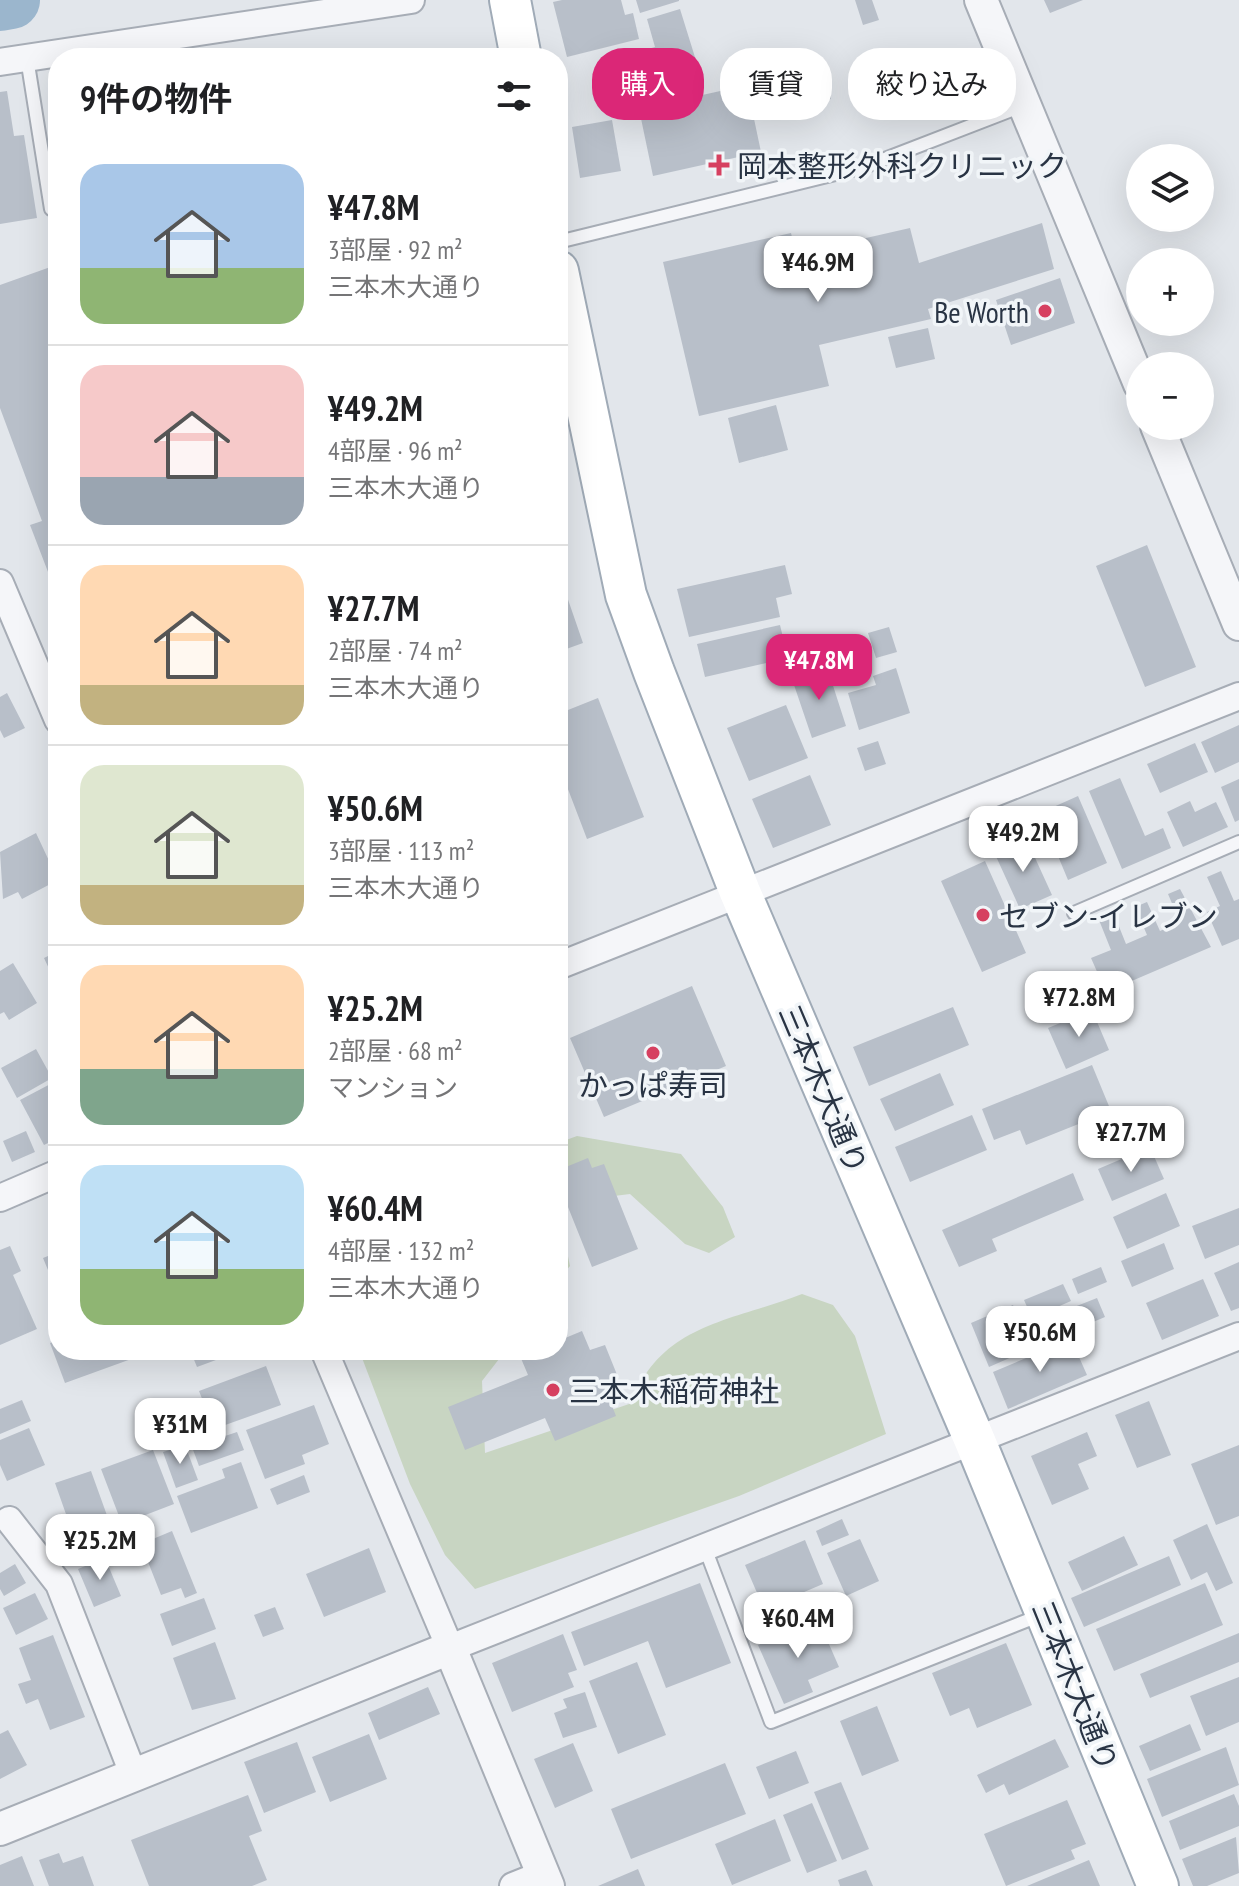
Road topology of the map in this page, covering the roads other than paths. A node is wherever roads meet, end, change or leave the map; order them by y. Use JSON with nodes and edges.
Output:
{"nodes":[{"id":1,"x":411,"y":0,"type":"edge"},
{"id":2,"x":510,"y":0,"type":"edge"},
{"id":3,"x":981,"y":0,"type":"edge"},
{"id":4,"x":93,"y":48,"type":"edge"},
{"id":5,"x":519,"y":48,"type":"edge"},
{"id":6,"x":48,"y":55,"type":"edge"},
{"id":7,"x":27,"y":58,"type":"junction"},
{"id":8,"x":0,"y":62,"type":"edge"},
{"id":9,"x":1024,"y":105,"type":"junction"},
{"id":10,"x":48,"y":190,"type":"edge"},
{"id":11,"x":568,"y":240,"type":"edge"},
{"id":12,"x":568,"y":319,"type":"edge"},
{"id":13,"x":1127,"y":352,"type":"edge"},
{"id":14,"x":1163,"y":440,"type":"edge"},
{"id":15,"x":0,"y":583,"type":"edge"},
{"id":16,"x":1239,"y":624,"type":"edge"},
{"id":17,"x":48,"y":696,"type":"edge"},
{"id":18,"x":1239,"y":696,"type":"edge"},
{"id":19,"x":1239,"y":842,"type":"edge"},
{"id":20,"x":740,"y":892,"type":"junction"},
{"id":21,"x":1074,"y":913,"type":"dead end"},
{"id":22,"x":568,"y":962,"type":"edge"},
{"id":23,"x":48,"y":1177,"type":"edge"},
{"id":24,"x":0,"y":1198,"type":"edge"},
{"id":25,"x":1239,"y":1336,"type":"edge"},
{"id":26,"x":328,"y":1360,"type":"edge"},
{"id":27,"x":975,"y":1441,"type":"junction"},
{"id":28,"x":9,"y":1520,"type":"dead end"},
{"id":29,"x":705,"y":1548,"type":"junction"},
{"id":30,"x":1046,"y":1613,"type":"junction"},
{"id":31,"x":450,"y":1648,"type":"junction"},
{"id":32,"x":134,"y":1776,"type":"junction"},
{"id":33,"x":0,"y":1829,"type":"edge"},
{"id":34,"x":546,"y":1880,"type":"edge"},
{"id":35,"x":513,"y":1886,"type":"edge"},
{"id":36,"x":1158,"y":1886,"type":"edge"}],
"edges":[{"from":1,"to":4,"type":"street"},
{"from":2,"to":5,"type":"main road"},
{"from":3,"to":9,"type":"street"},
{"from":6,"to":7,"type":"street"},
{"from":7,"to":8,"type":"street"},
{"from":7,"to":10,"type":"lane"},
{"from":9,"to":11,"type":"lane"},
{"from":9,"to":13,"type":"street"},
{"from":12,"to":20,"type":"main road","name":"三本木大通り"},
{"from":14,"to":16,"type":"street"},
{"from":15,"to":17,"type":"street"},
{"from":18,"to":20,"type":"street"},
{"from":19,"to":21,"type":"lane"},
{"from":20,"to":22,"type":"street"},
{"from":20,"to":27,"type":"main road","name":"三本木大通り"},
{"from":23,"to":24,"type":"street"},
{"from":25,"to":27,"type":"street"},
{"from":26,"to":31,"type":"street"},
{"from":27,"to":29,"type":"street"},
{"from":27,"to":30,"type":"main road","name":"三本木大通り"},
{"from":28,"to":32,"type":"street"},
{"from":29,"to":30,"type":"lane"},
{"from":29,"to":31,"type":"street"},
{"from":30,"to":36,"type":"main road","name":"三本木大通り"},
{"from":31,"to":32,"type":"street"},
{"from":31,"to":34,"type":"street"},
{"from":32,"to":33,"type":"street"},
{"from":34,"to":35,"type":"street"}]}
